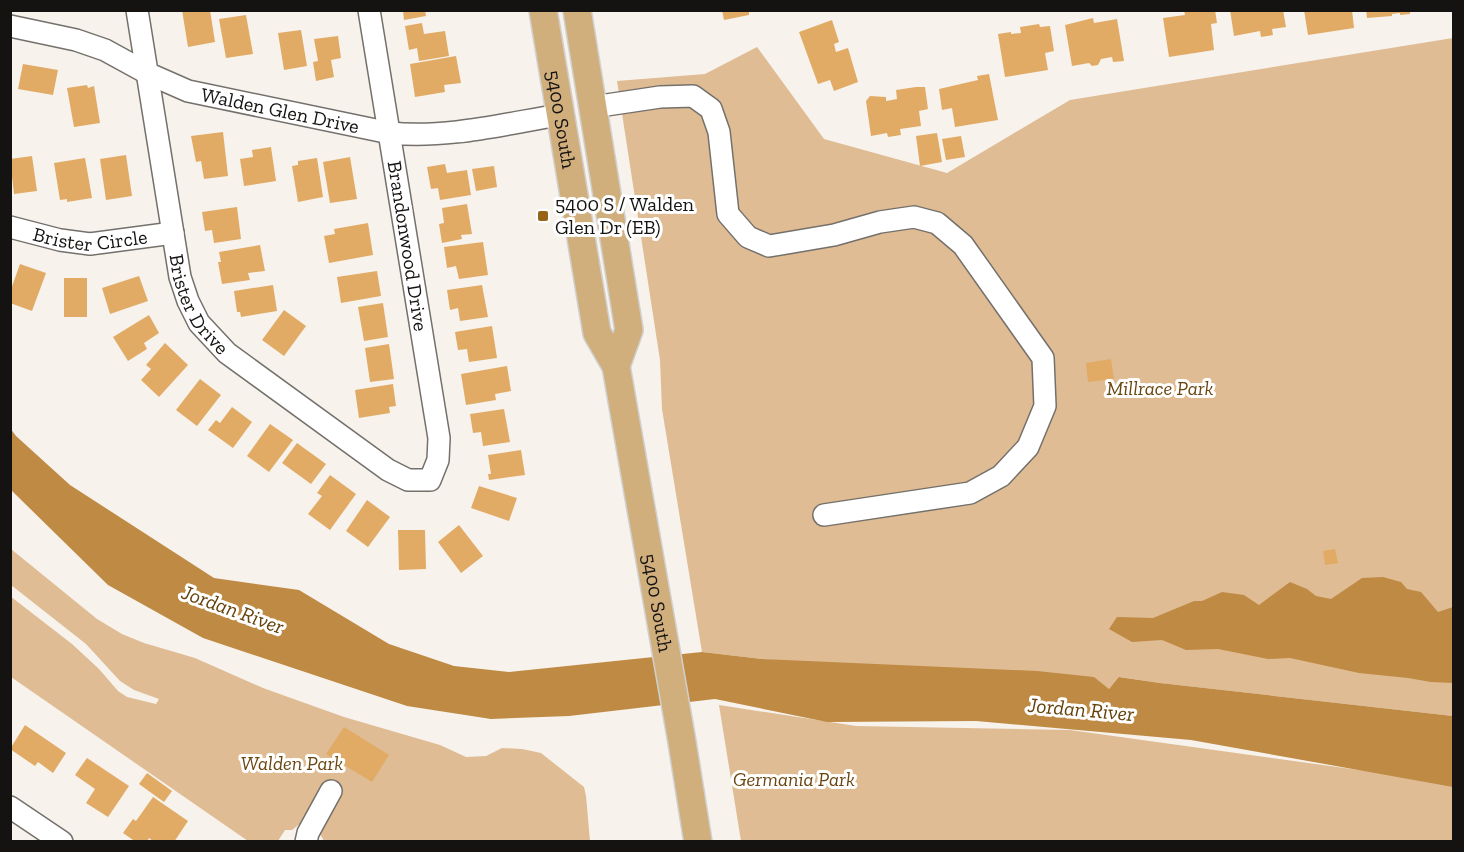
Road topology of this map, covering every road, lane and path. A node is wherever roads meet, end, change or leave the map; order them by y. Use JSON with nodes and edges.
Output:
{"nodes":[{"id":1,"x":138,"y":10,"type":"edge"},
{"id":2,"x":369,"y":10,"type":"edge"},
{"id":3,"x":543,"y":10,"type":"edge"},
{"id":4,"x":577,"y":10,"type":"edge"},
{"id":5,"x":10,"y":26,"type":"edge"},
{"id":6,"x":147,"y":74,"type":"junction"},
{"id":7,"x":593,"y":107,"type":"junction"},
{"id":8,"x":559,"y":115,"type":"junction"},
{"id":9,"x":390,"y":133,"type":"junction"},
{"id":10,"x":10,"y":227,"type":"edge"},
{"id":11,"x":173,"y":233,"type":"junction"},
{"id":12,"x":616,"y":366,"type":"junction"},
{"id":13,"x":430,"y":480,"type":"joint"},
{"id":14,"x":824,"y":515,"type":"dead end"},
{"id":15,"x":330,"y":792,"type":"dead end"},
{"id":16,"x":10,"y":807,"type":"edge"},
{"id":17,"x":62,"y":842,"type":"edge"},
{"id":18,"x":306,"y":842,"type":"edge"},
{"id":19,"x":698,"y":842,"type":"edge"}],
"edges":[{"from":1,"to":6,"type":"street","name":"Brister Drive"},
{"from":2,"to":9,"type":"street","name":"Brandonwood Drive"},
{"from":3,"to":8,"type":"main road","name":"5400 South"},
{"from":4,"to":7,"type":"main road","name":"5400 South"},
{"from":5,"to":6,"type":"street","name":"Walden Glen Drive"},
{"from":6,"to":9,"type":"street","name":"Walden Glen Drive"},
{"from":6,"to":11,"type":"street","name":"Brister Drive"},
{"from":7,"to":12,"type":"main road","name":"5400 South"},
{"from":7,"to":14,"type":"street"},
{"from":8,"to":9,"type":"street","name":"Walden Glen Drive"},
{"from":8,"to":12,"type":"main road","name":"5400 South"},
{"from":9,"to":13,"type":"street","name":"Brandonwood Drive"},
{"from":10,"to":11,"type":"street","name":"Brister Circle"},
{"from":11,"to":13,"type":"street","name":"Brister Drive"},
{"from":12,"to":19,"type":"main road","name":"5400 South"},
{"from":15,"to":18,"type":"street"},
{"from":16,"to":17,"type":"street"}]}
